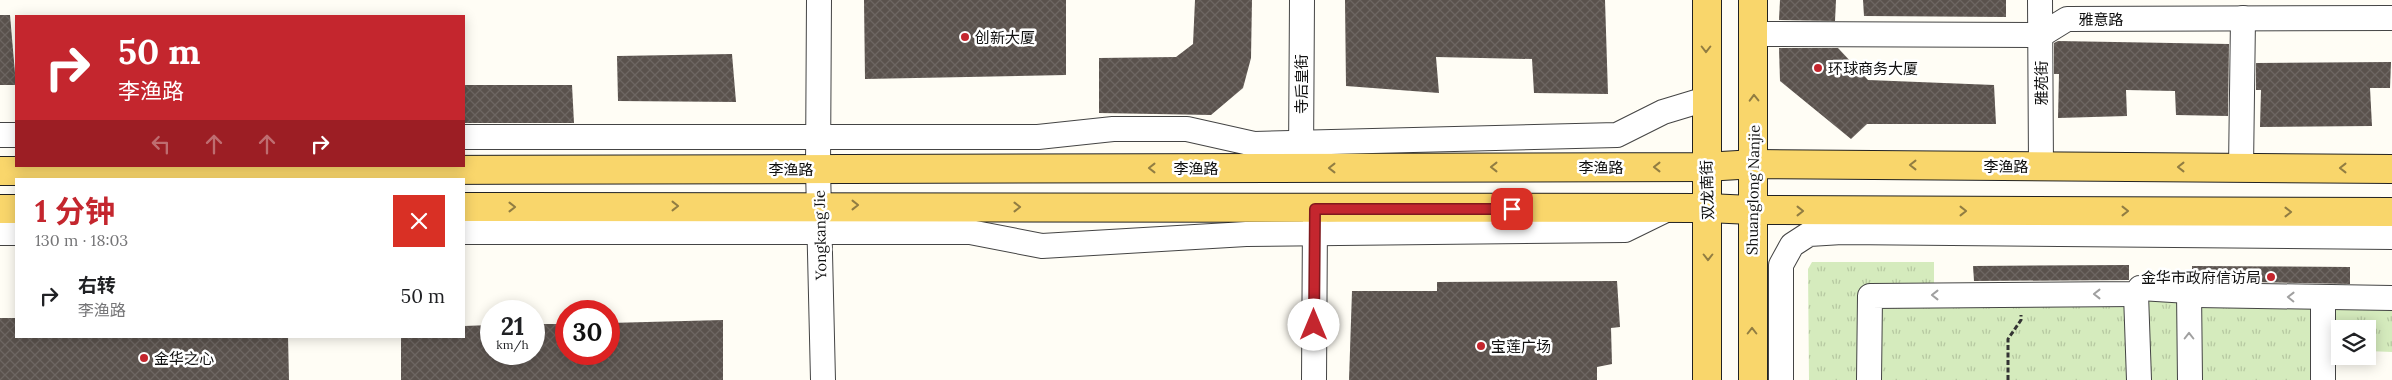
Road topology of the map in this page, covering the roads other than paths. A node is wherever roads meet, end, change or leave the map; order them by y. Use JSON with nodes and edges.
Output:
{"nodes":[{"id":1,"x":819,"y":0,"type":"edge"},
{"id":2,"x":1302,"y":0,"type":"edge"},
{"id":3,"x":1707,"y":0,"type":"edge"},
{"id":4,"x":1753,"y":0,"type":"edge"},
{"id":5,"x":2040,"y":0,"type":"edge"},
{"id":6,"x":2243,"y":18,"type":"junction"},
{"id":7,"x":2392,"y":18,"type":"edge"},
{"id":8,"x":1753,"y":34,"type":"junction"},
{"id":9,"x":2041,"y":34,"type":"junction"},
{"id":10,"x":1706,"y":100,"type":"junction"},
{"id":11,"x":0,"y":135,"type":"edge"},
{"id":12,"x":15,"y":136,"type":"edge"},
{"id":13,"x":465,"y":137,"type":"edge"},
{"id":14,"x":818,"y":137,"type":"junction"},
{"id":15,"x":1301,"y":155,"type":"junction"},
{"id":16,"x":1754,"y":164,"type":"junction"},
{"id":17,"x":2041,"y":166,"type":"junction"},
{"id":18,"x":1705,"y":167,"type":"junction"},
{"id":19,"x":2241,"y":168,"type":"junction"},
{"id":20,"x":818,"y":169,"type":"junction"},
{"id":21,"x":2392,"y":169,"type":"edge"},
{"id":22,"x":0,"y":171,"type":"edge"},
{"id":23,"x":819,"y":205,"type":"junction"},
{"id":24,"x":465,"y":207,"type":"edge"},
{"id":25,"x":1708,"y":208,"type":"junction"},
{"id":26,"x":0,"y":209,"type":"edge"},
{"id":27,"x":15,"y":209,"type":"edge"},
{"id":28,"x":1752,"y":210,"type":"junction"},
{"id":29,"x":2392,"y":212,"type":"edge"},
{"id":30,"x":1315,"y":222,"type":"junction"},
{"id":31,"x":465,"y":232,"type":"edge"},
{"id":32,"x":820,"y":232,"type":"junction"},
{"id":33,"x":0,"y":233,"type":"edge"},
{"id":34,"x":15,"y":233,"type":"edge"},
{"id":35,"x":2392,"y":237,"type":"edge"},
{"id":36,"x":2189,"y":291,"type":"junction"},
{"id":37,"x":2136,"y":294,"type":"junction"},
{"id":38,"x":2323,"y":297,"type":"junction"},
{"id":39,"x":2392,"y":298,"type":"edge"},
{"id":40,"x":2323,"y":374,"type":"edge"},
{"id":41,"x":823,"y":380,"type":"edge"},
{"id":42,"x":1314,"y":380,"type":"edge"},
{"id":43,"x":1707,"y":380,"type":"edge"},
{"id":44,"x":1752,"y":380,"type":"edge"},
{"id":45,"x":1781,"y":380,"type":"edge"},
{"id":46,"x":1869,"y":380,"type":"edge"},
{"id":47,"x":2139,"y":380,"type":"edge"},
{"id":48,"x":2190,"y":380,"type":"edge"}],
"edges":[{"from":1,"to":14,"type":"street","name":"Yongkang Jie"},
{"from":2,"to":15,"type":"street","name":"寺后皇街"},
{"from":3,"to":10,"type":"main road","name":"双龙南街","one_way":true},
{"from":4,"to":8,"type":"main road","name":"Shuanglong Nanjie"},
{"from":5,"to":9,"type":"street","name":"雅苑街"},
{"from":6,"to":7,"type":"street","name":"雅意路"},
{"from":6,"to":9,"type":"street","name":"雅意路"},
{"from":6,"to":19,"type":"street"},
{"from":8,"to":9,"type":"street","name":"雅意路"},
{"from":16,"to":8,"type":"main road","name":"Shuanglong Nanjie","one_way":true},
{"from":9,"to":17,"type":"street","name":"雅苑街"},
{"from":10,"to":15,"type":"street"},
{"from":10,"to":18,"type":"main road","name":"双龙南街"},
{"from":11,"to":12,"type":"street"},
{"from":13,"to":14,"type":"street"},
{"from":14,"to":15,"type":"street"},
{"from":14,"to":20,"type":"street","name":"Yongkang Jie"},
{"from":18,"to":15,"type":"main road","name":"李渔路","one_way":true},
{"from":15,"to":20,"type":"main road","name":"李渔路","one_way":true},
{"from":17,"to":16,"type":"main road","name":"李渔路","one_way":true},
{"from":16,"to":18,"type":"main road","name":"李渔路"},
{"from":16,"to":28,"type":"main road","name":"Shuanglong Nanjie"},
{"from":19,"to":17,"type":"main road","name":"李渔路","one_way":true},
{"from":18,"to":25,"type":"main road","name":"双龙南街"},
{"from":21,"to":19,"type":"main road","name":"李渔路","one_way":true},
{"from":20,"to":22,"type":"main road","name":"李渔路"},
{"from":20,"to":23,"type":"street","name":"Yongkang Jie"},
{"from":24,"to":23,"type":"main road","one_way":true},
{"from":23,"to":30,"type":"main road","one_way":true},
{"from":23,"to":32,"type":"street","name":"Yongkang Jie"},
{"from":25,"to":28,"type":"main road"},
{"from":25,"to":30,"type":"main road"},
{"from":25,"to":43,"type":"main road","name":"双龙南街","one_way":true},
{"from":26,"to":27,"type":"main road"},
{"from":28,"to":29,"type":"main road","one_way":true},
{"from":44,"to":28,"type":"main road","name":"Shuanglong Nanjie","one_way":true},
{"from":30,"to":32,"type":"street"},
{"from":30,"to":42,"type":"street"},
{"from":31,"to":32,"type":"street"},
{"from":32,"to":41,"type":"street","name":"Yongkang Jie"},
{"from":33,"to":34,"type":"street"},
{"from":35,"to":45,"type":"street"},
{"from":36,"to":37,"type":"street"},
{"from":38,"to":36,"type":"street","one_way":true},
{"from":48,"to":36,"type":"street","one_way":true},
{"from":37,"to":46,"type":"street","one_way":true},
{"from":37,"to":47,"type":"street"},
{"from":38,"to":39,"type":"street"},
{"from":38,"to":40,"type":"street"}]}
